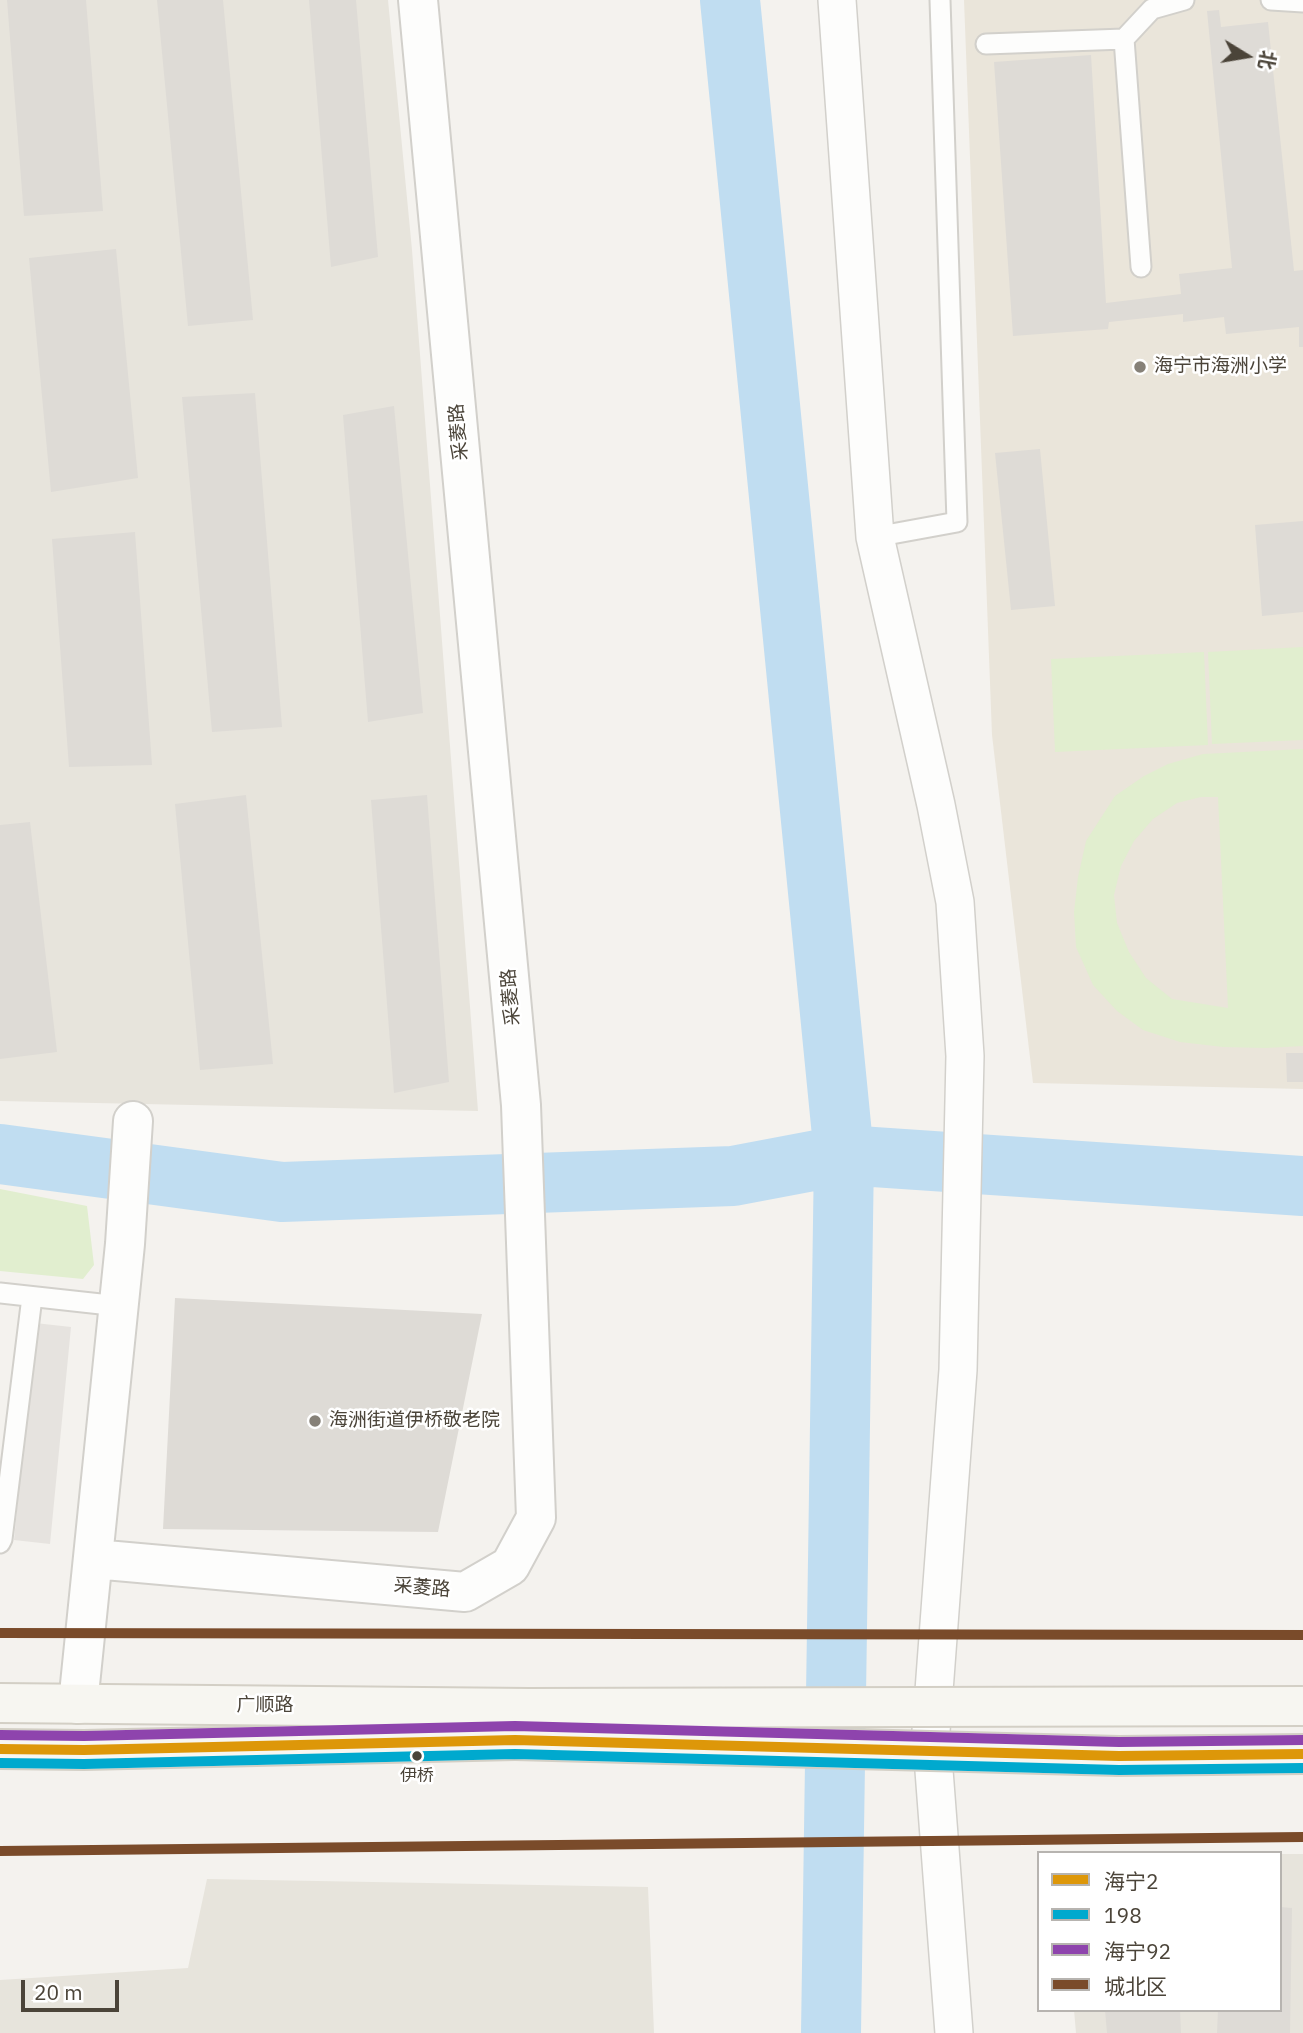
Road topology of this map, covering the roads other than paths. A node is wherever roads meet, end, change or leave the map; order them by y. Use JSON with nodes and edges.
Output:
{"nodes":[{"id":1,"x":418,"y":0,"type":"edge"},
{"id":2,"x":837,"y":0,"type":"edge"},
{"id":3,"x":940,"y":0,"type":"edge"},
{"id":4,"x":1184,"y":0,"type":"edge"},
{"id":5,"x":1271,"y":0,"type":"edge"},
{"id":6,"x":1303,"y":2,"type":"edge"},
{"id":7,"x":1124,"y":39,"type":"junction"},
{"id":8,"x":986,"y":44,"type":"dead end"},
{"id":9,"x":1141,"y":267,"type":"dead end"},
{"id":10,"x":875,"y":537,"type":"junction"},
{"id":11,"x":133,"y":1121,"type":"dead end"},
{"id":12,"x":0,"y":1293,"type":"edge"},
{"id":13,"x":32,"y":1297,"type":"junction"},
{"id":14,"x":119,"y":1306,"type":"junction"},
{"id":15,"x":0,"y":1542,"type":"edge"},
{"id":16,"x":94,"y":1559,"type":"junction"},
{"id":17,"x":0,"y":1703,"type":"edge"},
{"id":18,"x":78,"y":1704,"type":"junction"},
{"id":19,"x":1303,"y":1706,"type":"edge"},
{"id":20,"x":522,"y":1724,"type":"junction"},
{"id":21,"x":0,"y":1749,"type":"edge"},
{"id":22,"x":1303,"y":1754,"type":"edge"},
{"id":23,"x":954,"y":2033,"type":"edge"}],
"edges":[{"from":1,"to":16,"type":"street","name":"采菱路"},
{"from":2,"to":10,"type":"street"},
{"from":3,"to":10,"type":"lane"},
{"from":4,"to":7,"type":"lane"},
{"from":5,"to":6,"type":"lane"},
{"from":7,"to":8,"type":"lane"},
{"from":7,"to":9,"type":"lane"},
{"from":10,"to":23,"type":"street"},
{"from":11,"to":14,"type":"street"},
{"from":12,"to":13,"type":"lane"},
{"from":13,"to":14,"type":"lane"},
{"from":13,"to":15,"type":"lane"},
{"from":14,"to":16,"type":"street"},
{"from":16,"to":18,"type":"street"},
{"from":17,"to":18,"type":"main road","name":"广顺路"},
{"from":18,"to":20,"type":"main road","name":"广顺路"},
{"from":19,"to":20,"type":"main road","bridge":true},
{"from":20,"to":21,"type":"main road","name":"广顺路"},
{"from":20,"to":22,"type":"main road","name":"广顺路","bridge":true}]}
